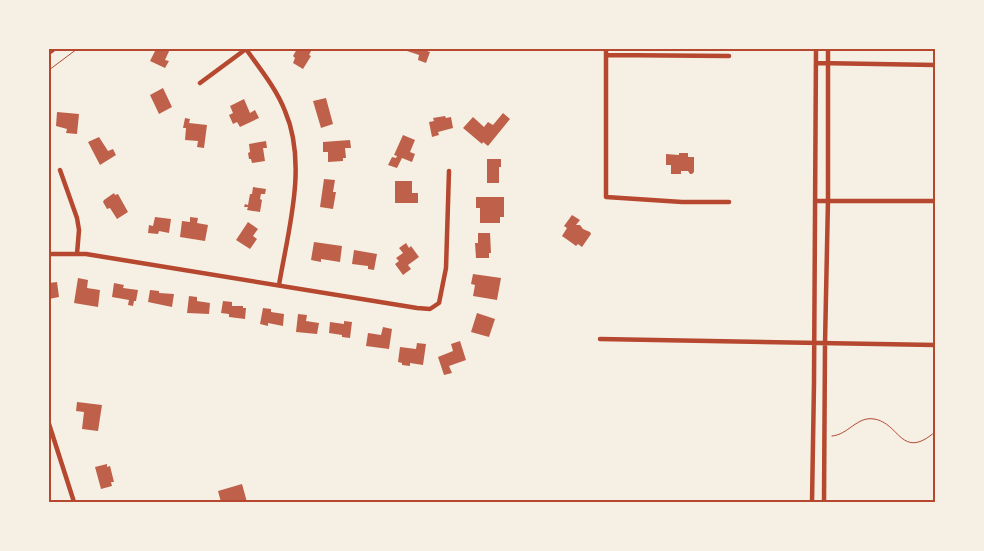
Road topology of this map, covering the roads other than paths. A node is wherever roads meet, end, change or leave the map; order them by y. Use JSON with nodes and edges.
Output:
{"nodes":[{"id":1,"x":246,"y":49,"type":"edge"},
{"id":2,"x":606,"y":49,"type":"edge"},
{"id":3,"x":816,"y":49,"type":"edge"},
{"id":4,"x":828,"y":49,"type":"edge"},
{"id":5,"x":606,"y":55,"type":"junction"},
{"id":6,"x":728,"y":56,"type":"dead end"},
{"id":7,"x":817,"y":63,"type":"junction"},
{"id":8,"x":828,"y":63,"type":"junction"},
{"id":9,"x":935,"y":66,"type":"edge"},
{"id":10,"x":200,"y":83,"type":"dead end"},
{"id":11,"x":60,"y":170,"type":"dead end"},
{"id":12,"x":449,"y":171,"type":"dead end"},
{"id":13,"x":828,"y":200,"type":"junction"},
{"id":14,"x":815,"y":201,"type":"junction"},
{"id":15,"x":935,"y":201,"type":"edge"},
{"id":16,"x":729,"y":202,"type":"dead end"},
{"id":17,"x":49,"y":254,"type":"edge"},
{"id":18,"x":77,"y":254,"type":"junction"},
{"id":19,"x":279,"y":285,"type":"junction"},
{"id":20,"x":600,"y":339,"type":"dead end"},
{"id":21,"x":814,"y":344,"type":"junction"},
{"id":22,"x":825,"y":344,"type":"junction"},
{"id":23,"x":935,"y":345,"type":"edge"},
{"id":24,"x":49,"y":424,"type":"edge"},
{"id":25,"x":74,"y":502,"type":"edge"},
{"id":26,"x":812,"y":502,"type":"edge"},
{"id":27,"x":824,"y":502,"type":"edge"}],
"edges":[{"from":1,"to":10,"type":"street"},
{"from":1,"to":19,"type":"street"},
{"from":2,"to":5,"type":"street"},
{"from":3,"to":7,"type":"street"},
{"from":4,"to":8,"type":"street"},
{"from":5,"to":6,"type":"street"},
{"from":5,"to":16,"type":"street"},
{"from":7,"to":8,"type":"street"},
{"from":7,"to":14,"type":"street"},
{"from":8,"to":9,"type":"street"},
{"from":8,"to":13,"type":"street"},
{"from":11,"to":18,"type":"street"},
{"from":12,"to":19,"type":"street"},
{"from":13,"to":14,"type":"street"},
{"from":13,"to":15,"type":"street"},
{"from":13,"to":22,"type":"street"},
{"from":14,"to":21,"type":"street"},
{"from":17,"to":18,"type":"street"},
{"from":18,"to":19,"type":"street"},
{"from":20,"to":21,"type":"street"},
{"from":21,"to":22,"type":"street"},
{"from":21,"to":26,"type":"street"},
{"from":22,"to":23,"type":"street"},
{"from":22,"to":27,"type":"street"},
{"from":24,"to":25,"type":"street"}]}
